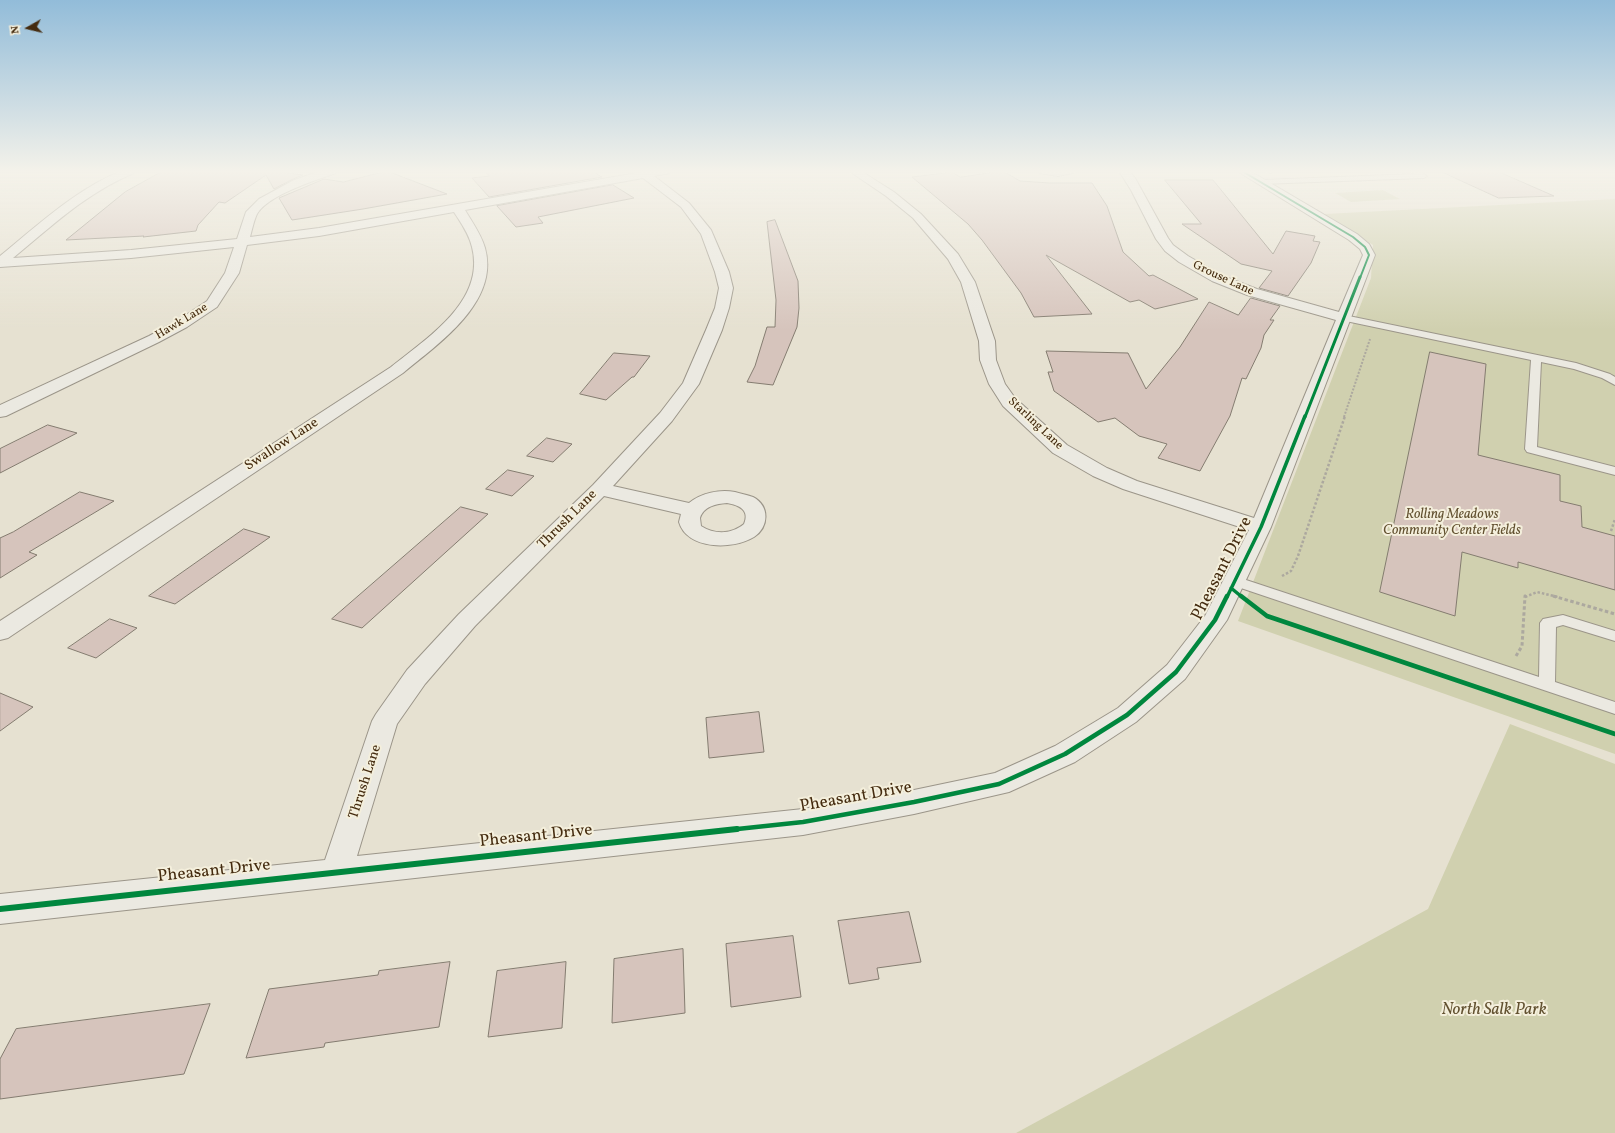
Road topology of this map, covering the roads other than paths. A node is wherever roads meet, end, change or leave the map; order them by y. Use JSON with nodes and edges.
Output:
{"nodes":[{"id":1,"x":47,"y":224,"type":"edge"},
{"id":2,"x":248,"y":224,"type":"edge"},
{"id":3,"x":363,"y":224,"type":"edge"},
{"id":4,"x":468,"y":224,"type":"edge"},
{"id":5,"x":700,"y":224,"type":"edge"},
{"id":6,"x":924,"y":224,"type":"edge"},
{"id":7,"x":1156,"y":224,"type":"edge"},
{"id":8,"x":1330,"y":224,"type":"edge"},
{"id":9,"x":242,"y":242,"type":"junction"},
{"id":10,"x":0,"y":263,"type":"edge"},
{"id":11,"x":1342,"y":323,"type":"junction"},
{"id":12,"x":1536,"y":358,"type":"junction"},
{"id":13,"x":1615,"y":382,"type":"edge"},
{"id":14,"x":0,"y":412,"type":"edge"},
{"id":15,"x":1615,"y":471,"type":"edge"},
{"id":16,"x":600,"y":489,"type":"junction"},
{"id":17,"x":692,"y":510,"type":"dead end"},
{"id":18,"x":1261,"y":527,"type":"junction"},
{"id":19,"x":1234,"y":581,"type":"junction"},
{"id":20,"x":0,"y":632,"type":"edge"},
{"id":21,"x":1615,"y":636,"type":"edge"},
{"id":22,"x":1547,"y":685,"type":"junction"},
{"id":23,"x":1615,"y":708,"type":"edge"},
{"id":24,"x":337,"y":871,"type":"junction"},
{"id":25,"x":0,"y":909,"type":"edge"}],
"edges":[{"from":1,"to":10,"type":"street"},
{"from":2,"to":9,"type":"street","name":"Hawk Lane"},
{"from":3,"to":9,"type":"street"},
{"from":4,"to":20,"type":"street","name":"Swallow Lane"},
{"from":5,"to":16,"type":"street","name":"Thrush Lane"},
{"from":6,"to":18,"type":"street","name":"Starling Lane"},
{"from":7,"to":11,"type":"street","name":"Grouse Lane"},
{"from":8,"to":11,"type":"street","name":"Pheasant Drive"},
{"from":9,"to":10,"type":"street"},
{"from":9,"to":14,"type":"street","name":"Hawk Lane"},
{"from":11,"to":12,"type":"lane"},
{"from":11,"to":18,"type":"street","name":"Pheasant Drive"},
{"from":12,"to":13,"type":"lane"},
{"from":12,"to":15,"type":"lane"},
{"from":16,"to":17,"type":"street"},
{"from":16,"to":24,"type":"street","name":"Thrush Lane"},
{"from":18,"to":19,"type":"street","name":"Pheasant Drive"},
{"from":19,"to":22,"type":"lane"},
{"from":19,"to":24,"type":"street","name":"Pheasant Drive"},
{"from":21,"to":22,"type":"lane"},
{"from":22,"to":23,"type":"lane"},
{"from":24,"to":25,"type":"street","name":"Pheasant Drive"}]}
